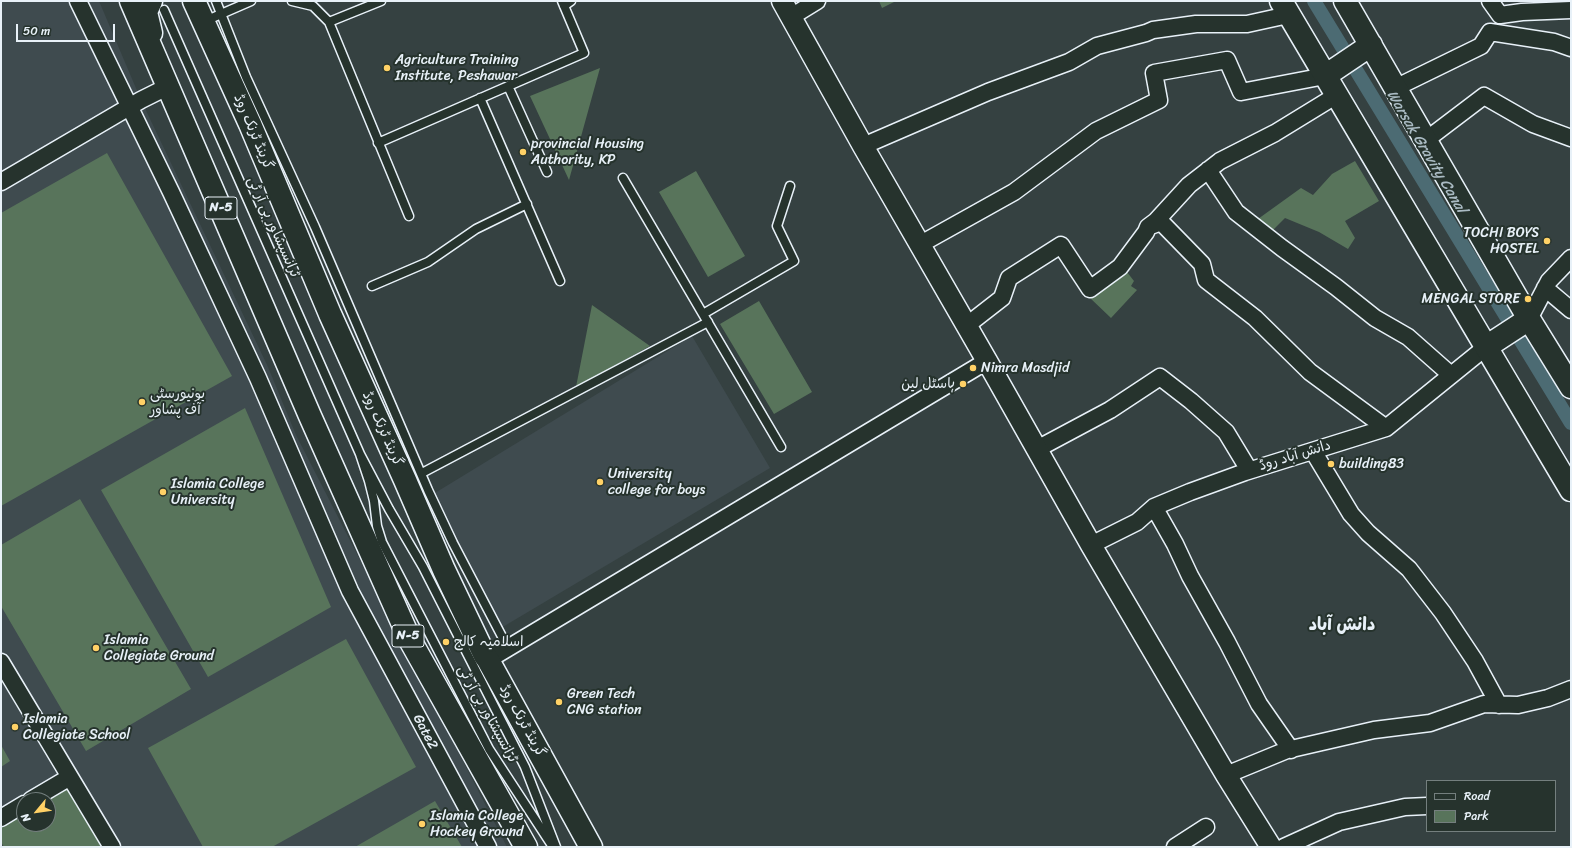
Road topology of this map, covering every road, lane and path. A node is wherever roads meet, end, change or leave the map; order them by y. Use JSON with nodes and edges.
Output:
{"nodes":[{"id":1,"x":78,"y":1,"type":"edge"},
{"id":2,"x":131,"y":1,"type":"edge"},
{"id":3,"x":194,"y":1,"type":"edge"},
{"id":4,"x":216,"y":1,"type":"edge"},
{"id":5,"x":251,"y":1,"type":"edge"},
{"id":6,"x":292,"y":1,"type":"edge"},
{"id":7,"x":381,"y":1,"type":"edge"},
{"id":8,"x":817,"y":1,"type":"edge"},
{"id":9,"x":1345,"y":1,"type":"edge"},
{"id":10,"x":1490,"y":1,"type":"edge"},
{"id":11,"x":566,"y":3,"type":"edge"},
{"id":12,"x":164,"y":4,"type":"edge"},
{"id":13,"x":1285,"y":8,"type":"edge"},
{"id":14,"x":787,"y":9,"type":"edge"},
{"id":15,"x":1571,"y":10,"type":"edge"},
{"id":16,"x":213,"y":18,"type":"junction"},
{"id":17,"x":329,"y":22,"type":"junction"},
{"id":18,"x":1371,"y":45,"type":"junction"},
{"id":19,"x":1571,"y":48,"type":"edge"},
{"id":20,"x":1325,"y":76,"type":"junction"},
{"id":21,"x":168,"y":84,"type":"junction"},
{"id":22,"x":508,"y":86,"type":"junction"},
{"id":23,"x":1395,"y":88,"type":"junction"},
{"id":24,"x":1337,"y":95,"type":"junction"},
{"id":25,"x":480,"y":98,"type":"junction"},
{"id":26,"x":130,"y":107,"type":"junction"},
{"id":27,"x":250,"y":124,"type":"junction"},
{"id":28,"x":1571,"y":138,"type":"edge"},
{"id":29,"x":1426,"y":140,"type":"junction"},
{"id":30,"x":378,"y":143,"type":"junction"},
{"id":31,"x":862,"y":146,"type":"junction"},
{"id":32,"x":1208,"y":170,"type":"junction"},
{"id":33,"x":547,"y":172,"type":"dead end"},
{"id":34,"x":623,"y":178,"type":"dead end"},
{"id":35,"x":1,"y":182,"type":"edge"},
{"id":36,"x":790,"y":186,"type":"dead end"},
{"id":37,"x":527,"y":204,"type":"junction"},
{"id":38,"x":409,"y":216,"type":"dead end"},
{"id":39,"x":1148,"y":227,"type":"junction"},
{"id":40,"x":919,"y":245,"type":"junction"},
{"id":41,"x":1571,"y":258,"type":"edge"},
{"id":42,"x":560,"y":281,"type":"dead end"},
{"id":43,"x":372,"y":286,"type":"dead end"},
{"id":44,"x":1545,"y":288,"type":"junction"},
{"id":45,"x":1571,"y":310,"type":"edge"},
{"id":46,"x":703,"y":314,"type":"junction"},
{"id":47,"x":1529,"y":319,"type":"junction"},
{"id":48,"x":708,"y":322,"type":"junction"},
{"id":49,"x":966,"y":326,"type":"junction"},
{"id":50,"x":1486,"y":346,"type":"junction"},
{"id":51,"x":987,"y":361,"type":"junction"},
{"id":52,"x":1451,"y":375,"type":"junction"},
{"id":53,"x":1571,"y":387,"type":"edge"},
{"id":54,"x":1386,"y":428,"type":"junction"},
{"id":55,"x":781,"y":447,"type":"dead end"},
{"id":56,"x":1037,"y":449,"type":"junction"},
{"id":57,"x":1314,"y":450,"type":"junction"},
{"id":58,"x":360,"y":454,"type":"junction"},
{"id":59,"x":1249,"y":470,"type":"junction"},
{"id":60,"x":422,"y":474,"type":"junction"},
{"id":61,"x":1571,"y":490,"type":"edge"},
{"id":62,"x":1154,"y":507,"type":"junction"},
{"id":63,"x":1091,"y":545,"type":"junction"},
{"id":64,"x":498,"y":655,"type":"junction"},
{"id":65,"x":1,"y":662,"type":"edge"},
{"id":66,"x":1571,"y":689,"type":"edge"},
{"id":67,"x":1500,"y":705,"type":"junction"},
{"id":68,"x":1291,"y":750,"type":"junction"},
{"id":69,"x":1226,"y":774,"type":"junction"},
{"id":70,"x":562,"y":776,"type":"dead end"},
{"id":71,"x":70,"y":777,"type":"junction"},
{"id":72,"x":45,"y":792,"type":"edge"},
{"id":73,"x":1426,"y":806,"type":"edge"},
{"id":74,"x":16,"y":809,"type":"edge"},
{"id":75,"x":1,"y":818,"type":"edge"},
{"id":76,"x":1206,"y":827,"type":"dead end"},
{"id":77,"x":112,"y":847,"type":"edge"},
{"id":78,"x":488,"y":847,"type":"edge"},
{"id":79,"x":526,"y":847,"type":"edge"},
{"id":80,"x":554,"y":847,"type":"edge"},
{"id":81,"x":590,"y":847,"type":"edge"},
{"id":82,"x":600,"y":847,"type":"edge"},
{"id":83,"x":1176,"y":847,"type":"edge"},
{"id":84,"x":1271,"y":847,"type":"edge"},
{"id":85,"x":1284,"y":847,"type":"edge"}],
"edges":[{"from":1,"to":26,"type":"street","name":"Gate2"},
{"from":2,"to":21,"type":"main road","number":"N-5"},
{"from":3,"to":16,"type":"main road","name":"گرینڈ ٹرنک روڈ"},
{"from":4,"to":16,"type":"lane"},
{"from":5,"to":16,"type":"lane"},
{"from":6,"to":17,"type":"lane"},
{"from":7,"to":17,"type":"lane"},
{"from":8,"to":14,"type":"street"},
{"from":9,"to":18,"type":"main road"},
{"from":10,"to":15,"type":"street"},
{"from":11,"to":22,"type":"lane"},
{"from":12,"to":21,"type":"main road"},
{"from":12,"to":27,"type":"main road"},
{"from":12,"to":58,"type":"lane","name":"ٹرانسپشاور بی آر ٹی"},
{"from":13,"to":20,"type":"main road"},
{"from":13,"to":31,"type":"street"},
{"from":14,"to":31,"type":"street"},
{"from":16,"to":27,"type":"main road","name":"گرینڈ ٹرنک روڈ"},
{"from":16,"to":60,"type":"lane"},
{"from":17,"to":30,"type":"lane"},
{"from":18,"to":20,"type":"main road"},
{"from":18,"to":23,"type":"main road"},
{"from":19,"to":23,"type":"street"},
{"from":20,"to":24,"type":"main road"},
{"from":20,"to":40,"type":"street"},
{"from":21,"to":26,"type":"street"},
{"from":21,"to":79,"type":"main road","number":"N-5"},
{"from":22,"to":25,"type":"lane"},
{"from":22,"to":33,"type":"lane"},
{"from":23,"to":29,"type":"main road"},
{"from":24,"to":32,"type":"street"},
{"from":24,"to":50,"type":"main road"},
{"from":25,"to":30,"type":"lane"},
{"from":25,"to":37,"type":"lane"},
{"from":26,"to":35,"type":"street"},
{"from":26,"to":78,"type":"street","name":"Gate2"},
{"from":27,"to":64,"type":"main road","name":"گرینڈ ٹرنک روڈ"},
{"from":28,"to":29,"type":"street"},
{"from":29,"to":47,"type":"main road"},
{"from":30,"to":38,"type":"lane"},
{"from":31,"to":40,"type":"street"},
{"from":32,"to":39,"type":"street"},
{"from":32,"to":52,"type":"street"},
{"from":34,"to":46,"type":"lane"},
{"from":36,"to":46,"type":"lane"},
{"from":37,"to":42,"type":"lane"},
{"from":37,"to":43,"type":"lane"},
{"from":39,"to":49,"type":"street"},
{"from":39,"to":54,"type":"street"},
{"from":40,"to":49,"type":"street"},
{"from":41,"to":44,"type":"street"},
{"from":44,"to":45,"type":"street"},
{"from":44,"to":47,"type":"street"},
{"from":46,"to":48,"type":"lane"},
{"from":47,"to":50,"type":"main road"},
{"from":47,"to":53,"type":"main road"},
{"from":48,"to":55,"type":"lane"},
{"from":48,"to":60,"type":"lane"},
{"from":49,"to":51,"type":"street"},
{"from":50,"to":52,"type":"street","name":"دانش آباد روڈ"},
{"from":50,"to":61,"type":"main road"},
{"from":51,"to":56,"type":"street"},
{"from":51,"to":64,"type":"street"},
{"from":52,"to":54,"type":"street","name":"دانش آباد روڈ"},
{"from":54,"to":57,"type":"street","name":"دانش آباد روڈ"},
{"from":56,"to":59,"type":"street"},
{"from":56,"to":63,"type":"street"},
{"from":57,"to":59,"type":"street","name":"دانش آباد روڈ"},
{"from":57,"to":67,"type":"street"},
{"from":58,"to":80,"type":"lane","name":"ٹرانسپشاور بی آر ٹی"},
{"from":58,"to":80,"type":"lane","name":"ٹرانسپشاور بی آر ٹی"},
{"from":59,"to":62,"type":"street","name":"دانش آباد روڈ"},
{"from":60,"to":64,"type":"lane"},
{"from":62,"to":63,"type":"street","name":"دانش آباد روڈ"},
{"from":62,"to":68,"type":"street"},
{"from":63,"to":69,"type":"street"},
{"from":64,"to":81,"type":"main road","name":"گرینڈ ٹرنک روڈ"},
{"from":65,"to":71,"type":"street"},
{"from":66,"to":67,"type":"street"},
{"from":67,"to":68,"type":"street"},
{"from":68,"to":69,"type":"street"},
{"from":69,"to":84,"type":"street"},
{"from":70,"to":82,"type":"lane"},
{"from":71,"to":72,"type":"street"},
{"from":71,"to":77,"type":"street"},
{"from":73,"to":85,"type":"street"},
{"from":74,"to":75,"type":"street"},
{"from":76,"to":83,"type":"street"}]}
